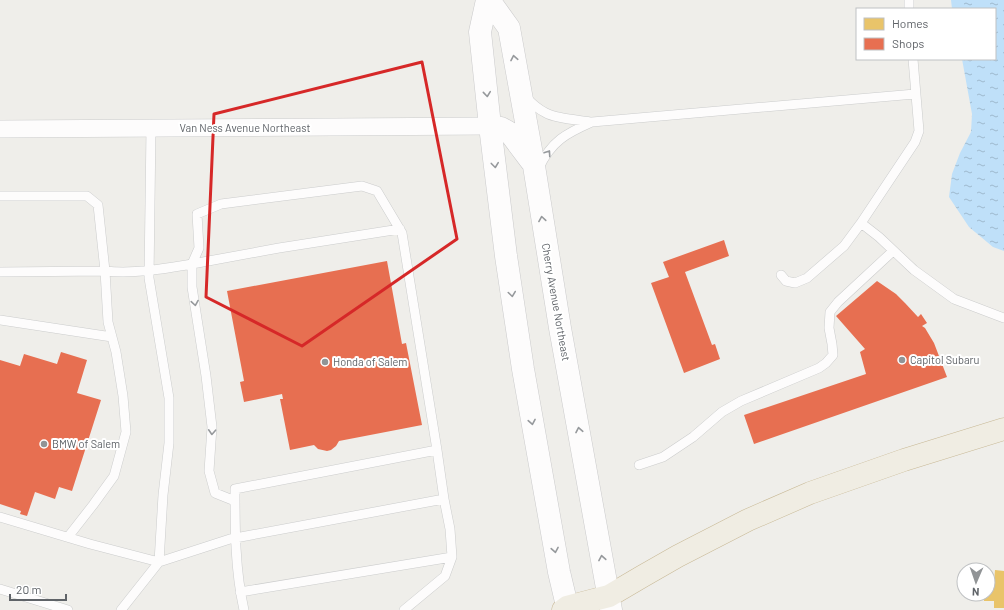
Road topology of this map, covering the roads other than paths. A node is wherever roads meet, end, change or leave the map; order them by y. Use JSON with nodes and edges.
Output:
{"nodes":[{"id":1,"x":488,"y":0,"type":"edge"},
{"id":2,"x":913,"y":60,"type":"edge"},
{"id":3,"x":520,"y":90,"type":"junction"},
{"id":4,"x":915,"y":94,"type":"junction"},
{"id":5,"x":592,"y":122,"type":"junction"},
{"id":6,"x":490,"y":126,"type":"junction"},
{"id":7,"x":151,"y":128,"type":"junction"},
{"id":8,"x":0,"y":129,"type":"edge"},
{"id":9,"x":534,"y":166,"type":"junction"},
{"id":10,"x":538,"y":190,"type":"junction"},
{"id":11,"x":0,"y":196,"type":"edge"},
{"id":12,"x":861,"y":223,"type":"junction"},
{"id":13,"x":400,"y":229,"type":"junction"},
{"id":14,"x":893,"y":251,"type":"junction"},
{"id":15,"x":192,"y":264,"type":"junction"},
{"id":16,"x":149,"y":271,"type":"junction"},
{"id":17,"x":0,"y":272,"type":"edge"},
{"id":18,"x":105,"y":272,"type":"junction"},
{"id":19,"x":780,"y":275,"type":"dead end"},
{"id":20,"x":1004,"y":318,"type":"edge"},
{"id":21,"x":0,"y":320,"type":"edge"},
{"id":22,"x":112,"y":337,"type":"junction"},
{"id":23,"x":1004,"y":429,"type":"edge"},
{"id":24,"x":437,"y":450,"type":"junction"},
{"id":25,"x":639,"y":465,"type":"dead end"},
{"id":26,"x":444,"y":498,"type":"junction"},
{"id":27,"x":235,"y":501,"type":"junction"},
{"id":28,"x":0,"y":518,"type":"edge"},
{"id":29,"x":68,"y":537,"type":"junction"},
{"id":30,"x":236,"y":538,"type":"junction"},
{"id":31,"x":452,"y":557,"type":"junction"},
{"id":32,"x":159,"y":562,"type":"junction"},
{"id":33,"x":0,"y":588,"type":"edge"},
{"id":34,"x":240,"y":592,"type":"junction"},
{"id":35,"x":606,"y":605,"type":"edge"},
{"id":36,"x":566,"y":609,"type":"edge"},
{"id":37,"x":68,"y":610,"type":"edge"},
{"id":38,"x":121,"y":610,"type":"edge"},
{"id":39,"x":244,"y":610,"type":"edge"},
{"id":40,"x":404,"y":610,"type":"edge"}],
"edges":[{"from":3,"to":1,"type":"main road","name":"Cherry Avenue Northeast","one_way":true},
{"from":1,"to":6,"type":"main road","name":"Cherry Avenue Northeast","one_way":true},
{"from":2,"to":4,"type":"lane"},
{"from":3,"to":5,"type":"lane"},
{"from":3,"to":9,"type":"main road","name":"Cherry Avenue Northeast"},
{"from":4,"to":5,"type":"lane"},
{"from":4,"to":12,"type":"lane"},
{"from":10,"to":5,"type":"lane","one_way":true},
{"from":6,"to":7,"type":"street","name":"Van Ness Avenue Northeast"},
{"from":6,"to":9,"type":"main road"},
{"from":6,"to":36,"type":"main road","name":"Cherry Avenue Northeast","one_way":true},
{"from":7,"to":8,"type":"street","name":"Van Ness Avenue Northeast"},
{"from":7,"to":16,"type":"lane"},
{"from":9,"to":10,"type":"main road","name":"Cherry Avenue Northeast"},
{"from":35,"to":10,"type":"main road","name":"Cherry Avenue Northeast","one_way":true},
{"from":11,"to":18,"type":"lane"},
{"from":12,"to":14,"type":"lane"},
{"from":12,"to":19,"type":"lane"},
{"from":13,"to":15,"type":"lane"},
{"from":13,"to":15,"type":"lane"},
{"from":13,"to":24,"type":"lane"},
{"from":14,"to":20,"type":"lane"},
{"from":14,"to":25,"type":"lane"},
{"from":15,"to":16,"type":"lane"},
{"from":15,"to":27,"type":"lane","one_way":true},
{"from":16,"to":18,"type":"lane"},
{"from":16,"to":32,"type":"lane"},
{"from":17,"to":18,"type":"lane"},
{"from":18,"to":22,"type":"lane"},
{"from":21,"to":22,"type":"lane"},
{"from":22,"to":29,"type":"lane"},
{"from":23,"to":35,"type":"highway"},
{"from":24,"to":26,"type":"lane"},
{"from":24,"to":27,"type":"lane"},
{"from":26,"to":30,"type":"lane"},
{"from":26,"to":31,"type":"lane"},
{"from":27,"to":30,"type":"lane"},
{"from":28,"to":29,"type":"lane"},
{"from":29,"to":32,"type":"lane"},
{"from":30,"to":32,"type":"lane"},
{"from":30,"to":34,"type":"lane"},
{"from":31,"to":34,"type":"lane"},
{"from":31,"to":40,"type":"lane"},
{"from":32,"to":38,"type":"lane"},
{"from":33,"to":37,"type":"lane"},
{"from":34,"to":39,"type":"lane"},
{"from":35,"to":36,"type":"highway"}]}
